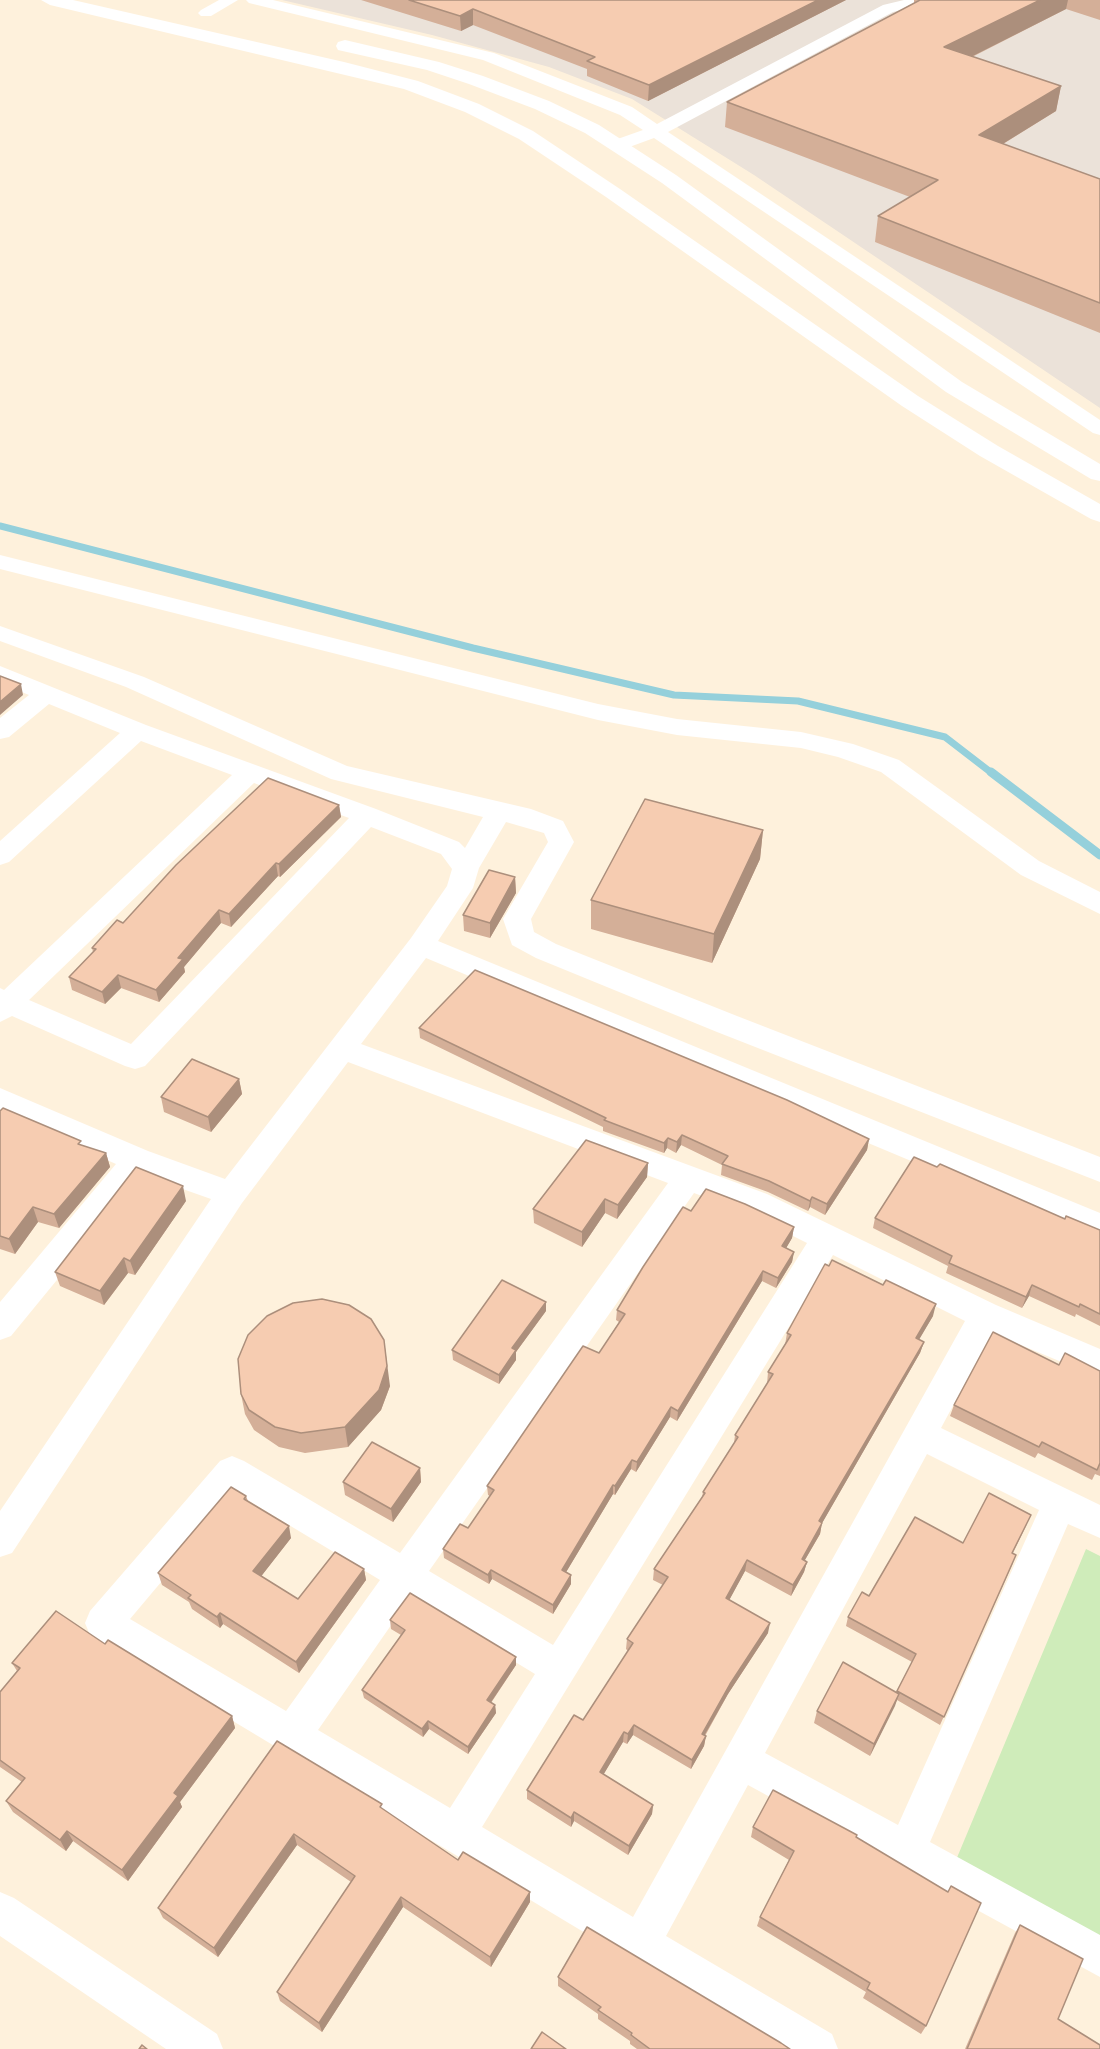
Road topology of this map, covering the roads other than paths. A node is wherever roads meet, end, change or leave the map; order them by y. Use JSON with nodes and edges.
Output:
{"nodes":[{"id":1,"x":50,"y":0,"type":"edge"},
{"id":2,"x":230,"y":0,"type":"edge"},
{"id":3,"x":254,"y":0,"type":"edge"},
{"id":4,"x":925,"y":0,"type":"edge"},
{"id":5,"x":890,"y":4,"type":"edge"},
{"id":6,"x":183,"y":8,"type":"dead end"},
{"id":7,"x":206,"y":14,"type":"junction"},
{"id":8,"x":240,"y":21,"type":"dead end"},
{"id":9,"x":330,"y":42,"type":"dead end"},
{"id":10,"x":657,"y":131,"type":"junction"},
{"id":11,"x":618,"y":145,"type":"junction"},
{"id":12,"x":1100,"y":429,"type":"edge"},
{"id":13,"x":1100,"y":474,"type":"edge"},
{"id":14,"x":1100,"y":514,"type":"edge"},
{"id":15,"x":0,"y":562,"type":"edge"},
{"id":16,"x":0,"y":633,"type":"edge"},
{"id":17,"x":0,"y":674,"type":"edge"},
{"id":18,"x":47,"y":693,"type":"junction"},
{"id":19,"x":0,"y":731,"type":"edge"},
{"id":20,"x":137,"y":731,"type":"junction"},
{"id":21,"x":249,"y":773,"type":"junction"},
{"id":22,"x":499,"y":812,"type":"junction"},
{"id":23,"x":367,"y":815,"type":"junction"},
{"id":24,"x":0,"y":855,"type":"edge"},
{"id":25,"x":466,"y":868,"type":"junction"},
{"id":26,"x":1100,"y":904,"type":"edge"},
{"id":27,"x":421,"y":945,"type":"junction"},
{"id":28,"x":3,"y":1004,"type":"edge"},
{"id":29,"x":343,"y":1049,"type":"junction"},
{"id":30,"x":0,"y":1100,"type":"edge"},
{"id":31,"x":137,"y":1160,"type":"junction"},
{"id":32,"x":1100,"y":1170,"type":"edge"},
{"id":33,"x":688,"y":1178,"type":"junction"},
{"id":34,"x":231,"y":1194,"type":"junction"},
{"id":35,"x":1100,"y":1227,"type":"edge"},
{"id":36,"x":827,"y":1238,"type":"junction"},
{"id":37,"x":985,"y":1315,"type":"junction"},
{"id":38,"x":0,"y":1326,"type":"edge"},
{"id":39,"x":1100,"y":1364,"type":"edge"},
{"id":40,"x":920,"y":1434,"type":"junction"},
{"id":41,"x":1060,"y":1502,"type":"junction"},
{"id":42,"x":1100,"y":1522,"type":"edge"},
{"id":43,"x":0,"y":1541,"type":"edge"},
{"id":44,"x":405,"y":1576,"type":"junction"},
{"id":45,"x":560,"y":1670,"type":"junction"},
{"id":46,"x":291,"y":1736,"type":"junction"},
{"id":47,"x":741,"y":1760,"type":"junction"},
{"id":48,"x":456,"y":1834,"type":"junction"},
{"id":49,"x":907,"y":1849,"type":"junction"},
{"id":50,"x":0,"y":1912,"type":"edge"},
{"id":51,"x":640,"y":1944,"type":"junction"},
{"id":52,"x":1100,"y":1957,"type":"edge"},
{"id":53,"x":202,"y":2049,"type":"edge"},
{"id":54,"x":817,"y":2049,"type":"edge"}],
"edges":[{"from":1,"to":14,"type":"main road"},
{"from":2,"to":7,"type":"street"},
{"from":3,"to":10,"type":"street"},
{"from":4,"to":5,"type":"street"},
{"from":5,"to":10,"type":"street"},
{"from":6,"to":7,"type":"main road"},
{"from":7,"to":8,"type":"main road"},
{"from":9,"to":11,"type":"main road"},
{"from":10,"to":11,"type":"street"},
{"from":10,"to":12,"type":"street"},
{"from":11,"to":13,"type":"main road"},
{"from":15,"to":26,"type":"street"},
{"from":16,"to":22,"type":"street"},
{"from":17,"to":18,"type":"street"},
{"from":18,"to":19,"type":"street"},
{"from":18,"to":20,"type":"street"},
{"from":20,"to":21,"type":"street"},
{"from":20,"to":24,"type":"street"},
{"from":21,"to":23,"type":"street"},
{"from":21,"to":28,"type":"street"},
{"from":22,"to":25,"type":"street"},
{"from":22,"to":32,"type":"street"},
{"from":23,"to":25,"type":"street"},
{"from":23,"to":28,"type":"street"},
{"from":25,"to":27,"type":"street"},
{"from":27,"to":29,"type":"street"},
{"from":27,"to":35,"type":"street"},
{"from":29,"to":33,"type":"street"},
{"from":29,"to":34,"type":"street"},
{"from":30,"to":31,"type":"street"},
{"from":31,"to":34,"type":"street"},
{"from":31,"to":38,"type":"street"},
{"from":33,"to":36,"type":"street"},
{"from":33,"to":44,"type":"street"},
{"from":34,"to":43,"type":"street"},
{"from":36,"to":37,"type":"street"},
{"from":36,"to":45,"type":"street"},
{"from":37,"to":39,"type":"street"},
{"from":37,"to":40,"type":"street"},
{"from":40,"to":41,"type":"street"},
{"from":40,"to":47,"type":"street"},
{"from":41,"to":42,"type":"street"},
{"from":41,"to":49,"type":"street"},
{"from":44,"to":45,"type":"street"},
{"from":44,"to":46,"type":"street"},
{"from":44,"to":46,"type":"street"},
{"from":45,"to":48,"type":"street"},
{"from":46,"to":48,"type":"street"},
{"from":47,"to":49,"type":"street"},
{"from":47,"to":51,"type":"street"},
{"from":48,"to":51,"type":"street"},
{"from":49,"to":52,"type":"street"},
{"from":50,"to":53,"type":"street"},
{"from":51,"to":54,"type":"street"}]}
